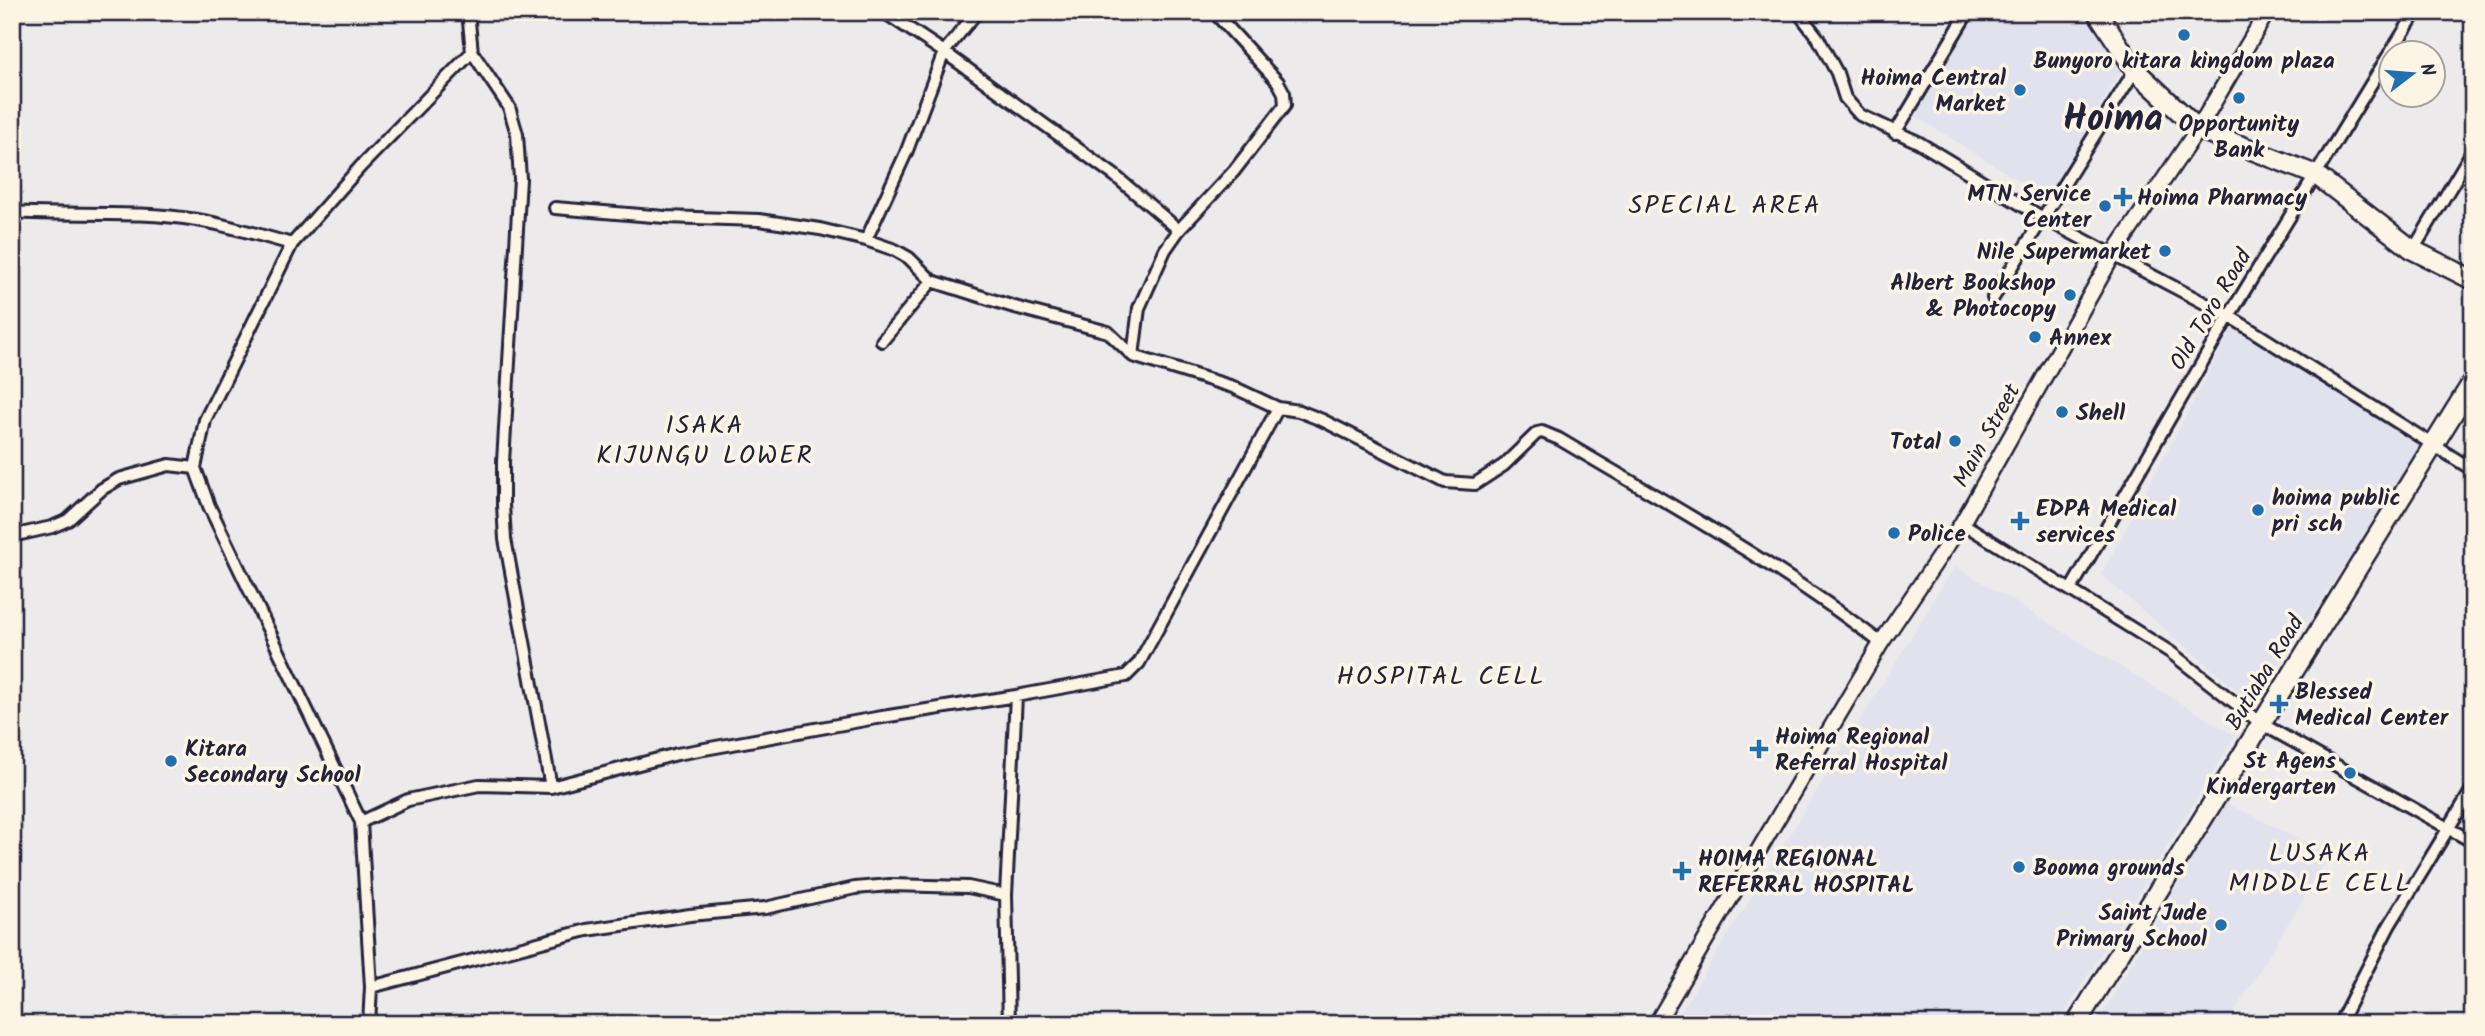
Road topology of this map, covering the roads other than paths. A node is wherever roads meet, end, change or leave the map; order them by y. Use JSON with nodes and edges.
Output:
{"nodes":[{"id":1,"x":468,"y":12,"type":"edge"},
{"id":2,"x":884,"y":12,"type":"edge"},
{"id":3,"x":977,"y":12,"type":"edge"},
{"id":4,"x":1214,"y":12,"type":"edge"},
{"id":5,"x":1798,"y":12,"type":"edge"},
{"id":6,"x":1968,"y":12,"type":"edge"},
{"id":7,"x":2097,"y":12,"type":"edge"},
{"id":8,"x":2267,"y":12,"type":"edge"},
{"id":9,"x":2416,"y":12,"type":"edge"},
{"id":10,"x":2400,"y":38,"type":"edge"},
{"id":11,"x":472,"y":52,"type":"junction"},
{"id":12,"x":944,"y":52,"type":"junction"},
{"id":13,"x":2134,"y":70,"type":"junction"},
{"id":14,"x":2376,"y":77,"type":"edge"},
{"id":15,"x":2197,"y":128,"type":"junction"},
{"id":16,"x":1895,"y":133,"type":"junction"},
{"id":17,"x":2473,"y":150,"type":"edge"},
{"id":18,"x":2316,"y":175,"type":"junction"},
{"id":19,"x":555,"y":208,"type":"dead end"},
{"id":20,"x":12,"y":212,"type":"edge"},
{"id":21,"x":2043,"y":218,"type":"junction"},
{"id":22,"x":1179,"y":230,"type":"junction"},
{"id":23,"x":866,"y":240,"type":"junction"},
{"id":24,"x":292,"y":244,"type":"junction"},
{"id":25,"x":2413,"y":250,"type":"junction"},
{"id":26,"x":2113,"y":255,"type":"junction"},
{"id":27,"x":2473,"y":280,"type":"edge"},
{"id":28,"x":932,"y":281,"type":"junction"},
{"id":29,"x":1993,"y":298,"type":"dead end"},
{"id":30,"x":2229,"y":316,"type":"junction"},
{"id":31,"x":882,"y":341,"type":"dead end"},
{"id":32,"x":1133,"y":356,"type":"junction"},
{"id":33,"x":2473,"y":381,"type":"edge"},
{"id":34,"x":1278,"y":408,"type":"junction"},
{"id":35,"x":2434,"y":445,"type":"junction"},
{"id":36,"x":195,"y":468,"type":"junction"},
{"id":37,"x":2473,"y":470,"type":"edge"},
{"id":38,"x":1962,"y":523,"type":"junction"},
{"id":39,"x":12,"y":536,"type":"edge"},
{"id":40,"x":2071,"y":589,"type":"junction"},
{"id":41,"x":1881,"y":643,"type":"junction"},
{"id":42,"x":1016,"y":696,"type":"junction"},
{"id":43,"x":2262,"y":724,"type":"junction"},
{"id":44,"x":551,"y":787,"type":"junction"},
{"id":45,"x":2473,"y":788,"type":"edge"},
{"id":46,"x":361,"y":822,"type":"junction"},
{"id":47,"x":2449,"y":828,"type":"junction"},
{"id":48,"x":2473,"y":842,"type":"edge"},
{"id":49,"x":1006,"y":895,"type":"junction"},
{"id":50,"x":371,"y":987,"type":"junction"},
{"id":51,"x":369,"y":1024,"type":"edge"},
{"id":52,"x":1009,"y":1024,"type":"edge"},
{"id":53,"x":1656,"y":1024,"type":"edge"},
{"id":54,"x":2076,"y":1024,"type":"edge"},
{"id":55,"x":2339,"y":1024,"type":"edge"}],
"edges":[{"from":1,"to":11,"type":"street"},
{"from":2,"to":12,"type":"street"},
{"from":3,"to":12,"type":"street"},
{"from":4,"to":22,"type":"street"},
{"from":5,"to":16,"type":"street"},
{"from":6,"to":16,"type":"street"},
{"from":7,"to":13,"type":"main road"},
{"from":8,"to":15,"type":"street","name":"Main Street"},
{"from":9,"to":10,"type":"street","name":"Old Toro Road"},
{"from":11,"to":24,"type":"street"},
{"from":11,"to":44,"type":"street"},
{"from":12,"to":22,"type":"street"},
{"from":12,"to":23,"type":"street"},
{"from":13,"to":15,"type":"main road"},
{"from":13,"to":21,"type":"street"},
{"from":14,"to":18,"type":"street","name":"Old Toro Road"},
{"from":15,"to":18,"type":"main road"},
{"from":15,"to":26,"type":"street","name":"Main Street"},
{"from":16,"to":21,"type":"street"},
{"from":17,"to":25,"type":"street"},
{"from":18,"to":25,"type":"main road"},
{"from":18,"to":30,"type":"street","name":"Old Toro Road"},
{"from":19,"to":23,"type":"street"},
{"from":20,"to":24,"type":"street"},
{"from":21,"to":26,"type":"street"},
{"from":21,"to":29,"type":"street"},
{"from":22,"to":32,"type":"street"},
{"from":23,"to":28,"type":"street"},
{"from":24,"to":36,"type":"street"},
{"from":25,"to":27,"type":"main road"},
{"from":26,"to":30,"type":"street"},
{"from":26,"to":38,"type":"street","name":"Main Street"},
{"from":28,"to":31,"type":"street"},
{"from":28,"to":32,"type":"street"},
{"from":30,"to":35,"type":"street"},
{"from":30,"to":40,"type":"street","name":"Old Toro Road"},
{"from":32,"to":34,"type":"street"},
{"from":33,"to":35,"type":"main road","name":"Butiaba Road"},
{"from":34,"to":41,"type":"street"},
{"from":34,"to":42,"type":"street"},
{"from":35,"to":37,"type":"street"},
{"from":35,"to":43,"type":"main road","name":"Butiaba Road"},
{"from":36,"to":39,"type":"street"},
{"from":36,"to":46,"type":"street"},
{"from":38,"to":40,"type":"street"},
{"from":38,"to":41,"type":"street","name":"Main Street"},
{"from":40,"to":43,"type":"street"},
{"from":41,"to":53,"type":"street","name":"Main Street"},
{"from":42,"to":44,"type":"street"},
{"from":42,"to":49,"type":"street"},
{"from":43,"to":47,"type":"street"},
{"from":43,"to":54,"type":"main road","name":"Butiaba Road"},
{"from":44,"to":46,"type":"street"},
{"from":45,"to":47,"type":"street"},
{"from":46,"to":50,"type":"street"},
{"from":47,"to":48,"type":"street"},
{"from":47,"to":55,"type":"street"},
{"from":49,"to":50,"type":"street"},
{"from":49,"to":52,"type":"street"},
{"from":50,"to":51,"type":"street"}]}
